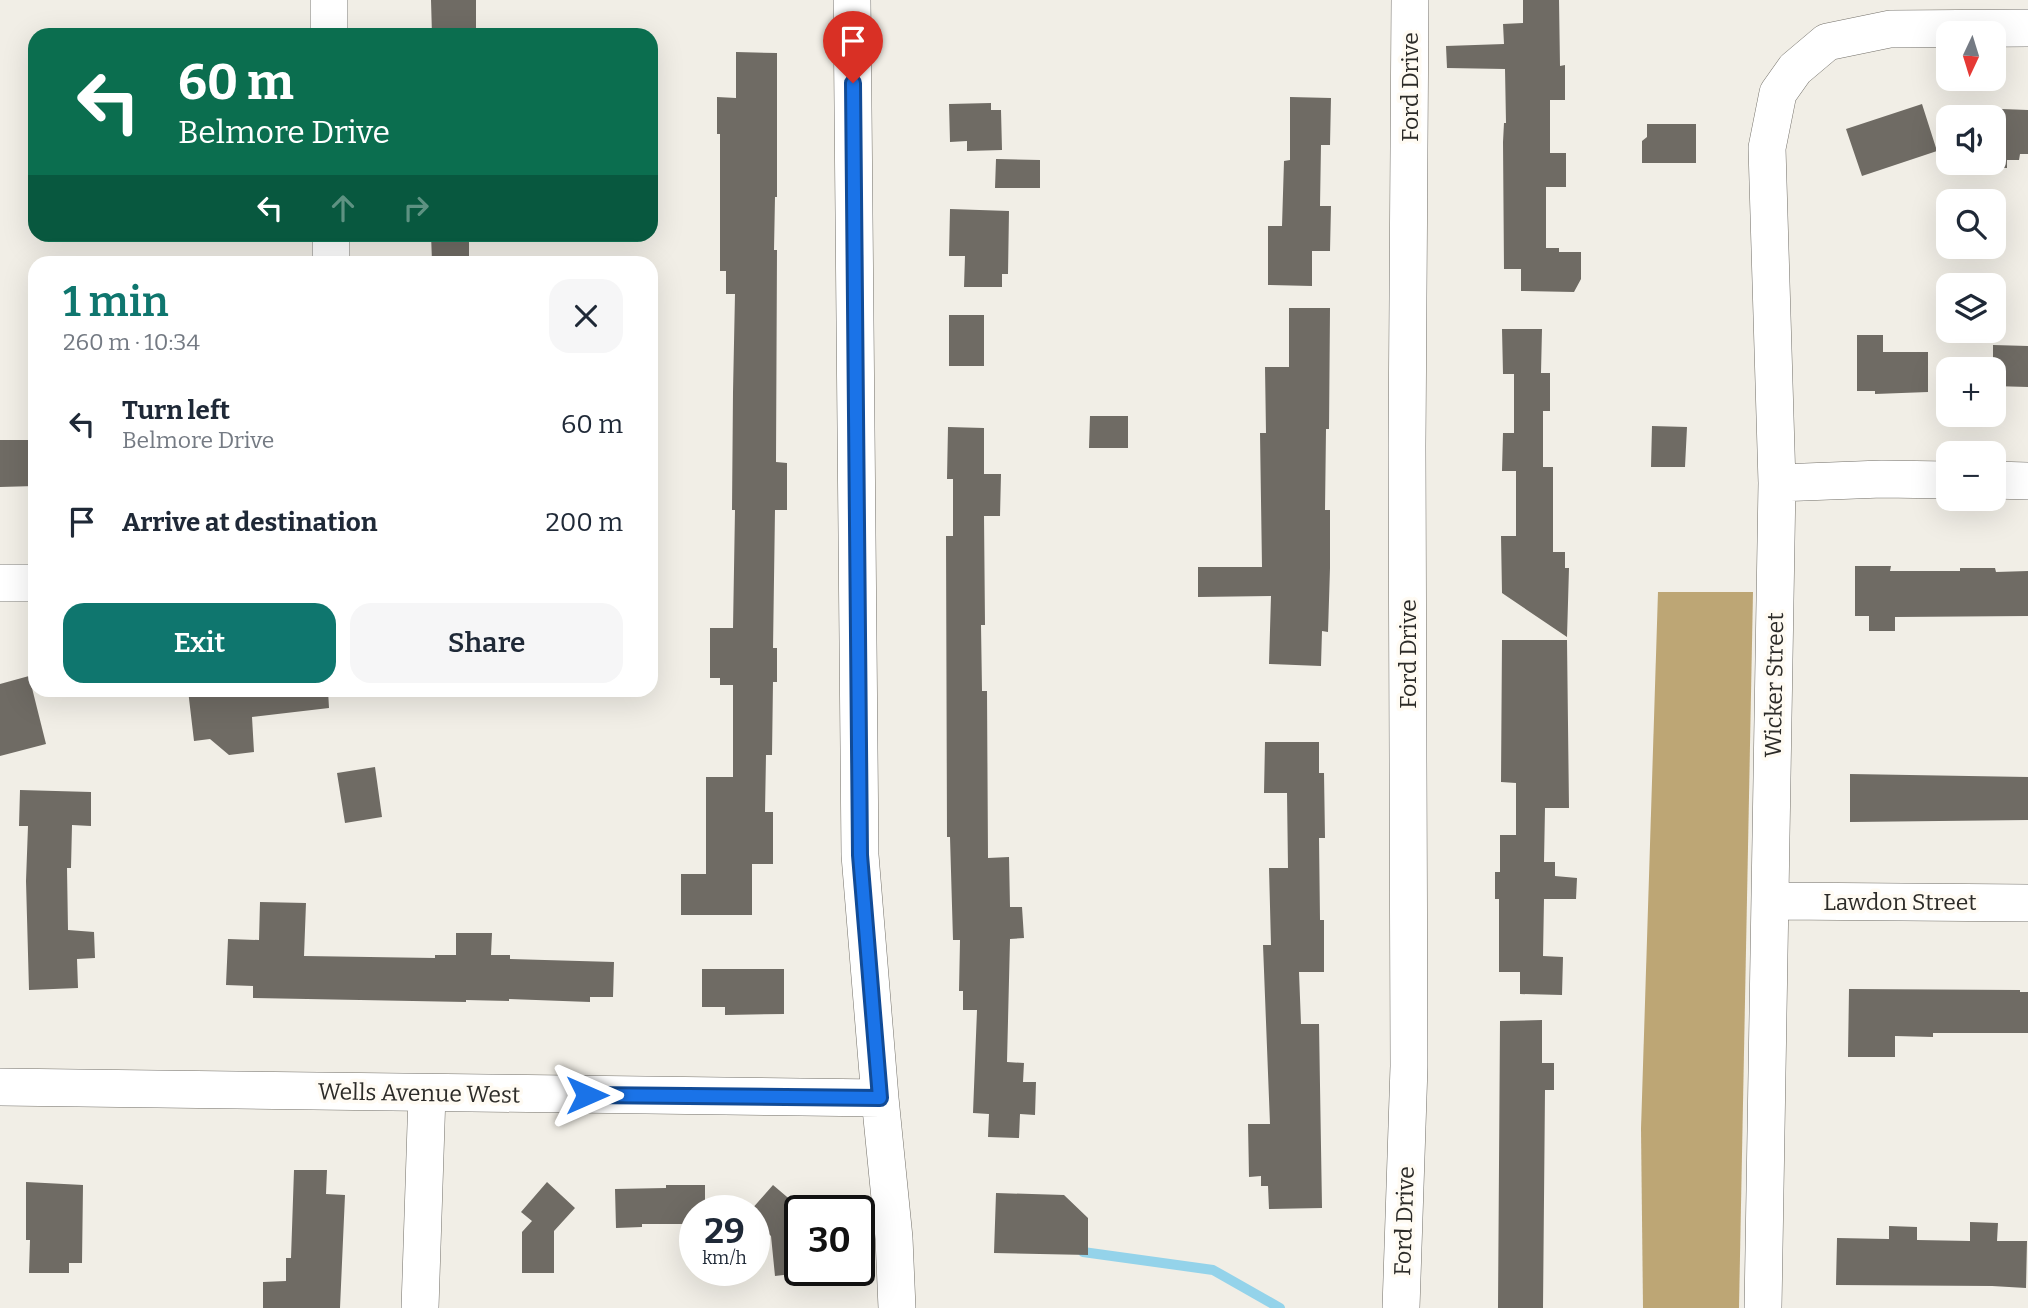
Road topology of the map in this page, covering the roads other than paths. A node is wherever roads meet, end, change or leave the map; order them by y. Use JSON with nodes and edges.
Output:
{"nodes":[{"id":1,"x":329,"y":0,"type":"edge"},
{"id":2,"x":852,"y":0,"type":"edge"},
{"id":3,"x":1410,"y":0,"type":"edge"},
{"id":4,"x":329,"y":28,"type":"edge"},
{"id":5,"x":2028,"y":28,"type":"edge"},
{"id":6,"x":1936,"y":480,"type":"edge"},
{"id":7,"x":2006,"y":480,"type":"edge"},
{"id":8,"x":2028,"y":481,"type":"edge"},
{"id":9,"x":1777,"y":483,"type":"junction"},
{"id":10,"x":0,"y":583,"type":"edge"},
{"id":11,"x":28,"y":583,"type":"edge"},
{"id":12,"x":1771,"y":901,"type":"junction"},
{"id":13,"x":2028,"y":903,"type":"edge"},
{"id":14,"x":0,"y":1087,"type":"edge"},
{"id":15,"x":427,"y":1094,"type":"junction"},
{"id":16,"x":880,"y":1098,"type":"junction"},
{"id":17,"x":420,"y":1308,"type":"edge"},
{"id":18,"x":897,"y":1308,"type":"edge"},
{"id":19,"x":1401,"y":1308,"type":"edge"},
{"id":20,"x":1763,"y":1308,"type":"edge"}],
"edges":[{"from":1,"to":4,"type":"street"},
{"from":2,"to":16,"type":"street"},
{"from":3,"to":19,"type":"street","name":"Ford Drive"},
{"from":5,"to":9,"type":"street","name":"Wicker Street"},
{"from":6,"to":9,"type":"street"},
{"from":7,"to":8,"type":"street"},
{"from":9,"to":12,"type":"street","name":"Wicker Street"},
{"from":10,"to":11,"type":"street"},
{"from":12,"to":13,"type":"street","name":"Lawdon Street"},
{"from":12,"to":20,"type":"street","name":"Wicker Street"},
{"from":14,"to":15,"type":"street","name":"Wells Avenue West"},
{"from":15,"to":16,"type":"street","name":"Wells Avenue West"},
{"from":15,"to":17,"type":"street"},
{"from":16,"to":18,"type":"street"}]}
